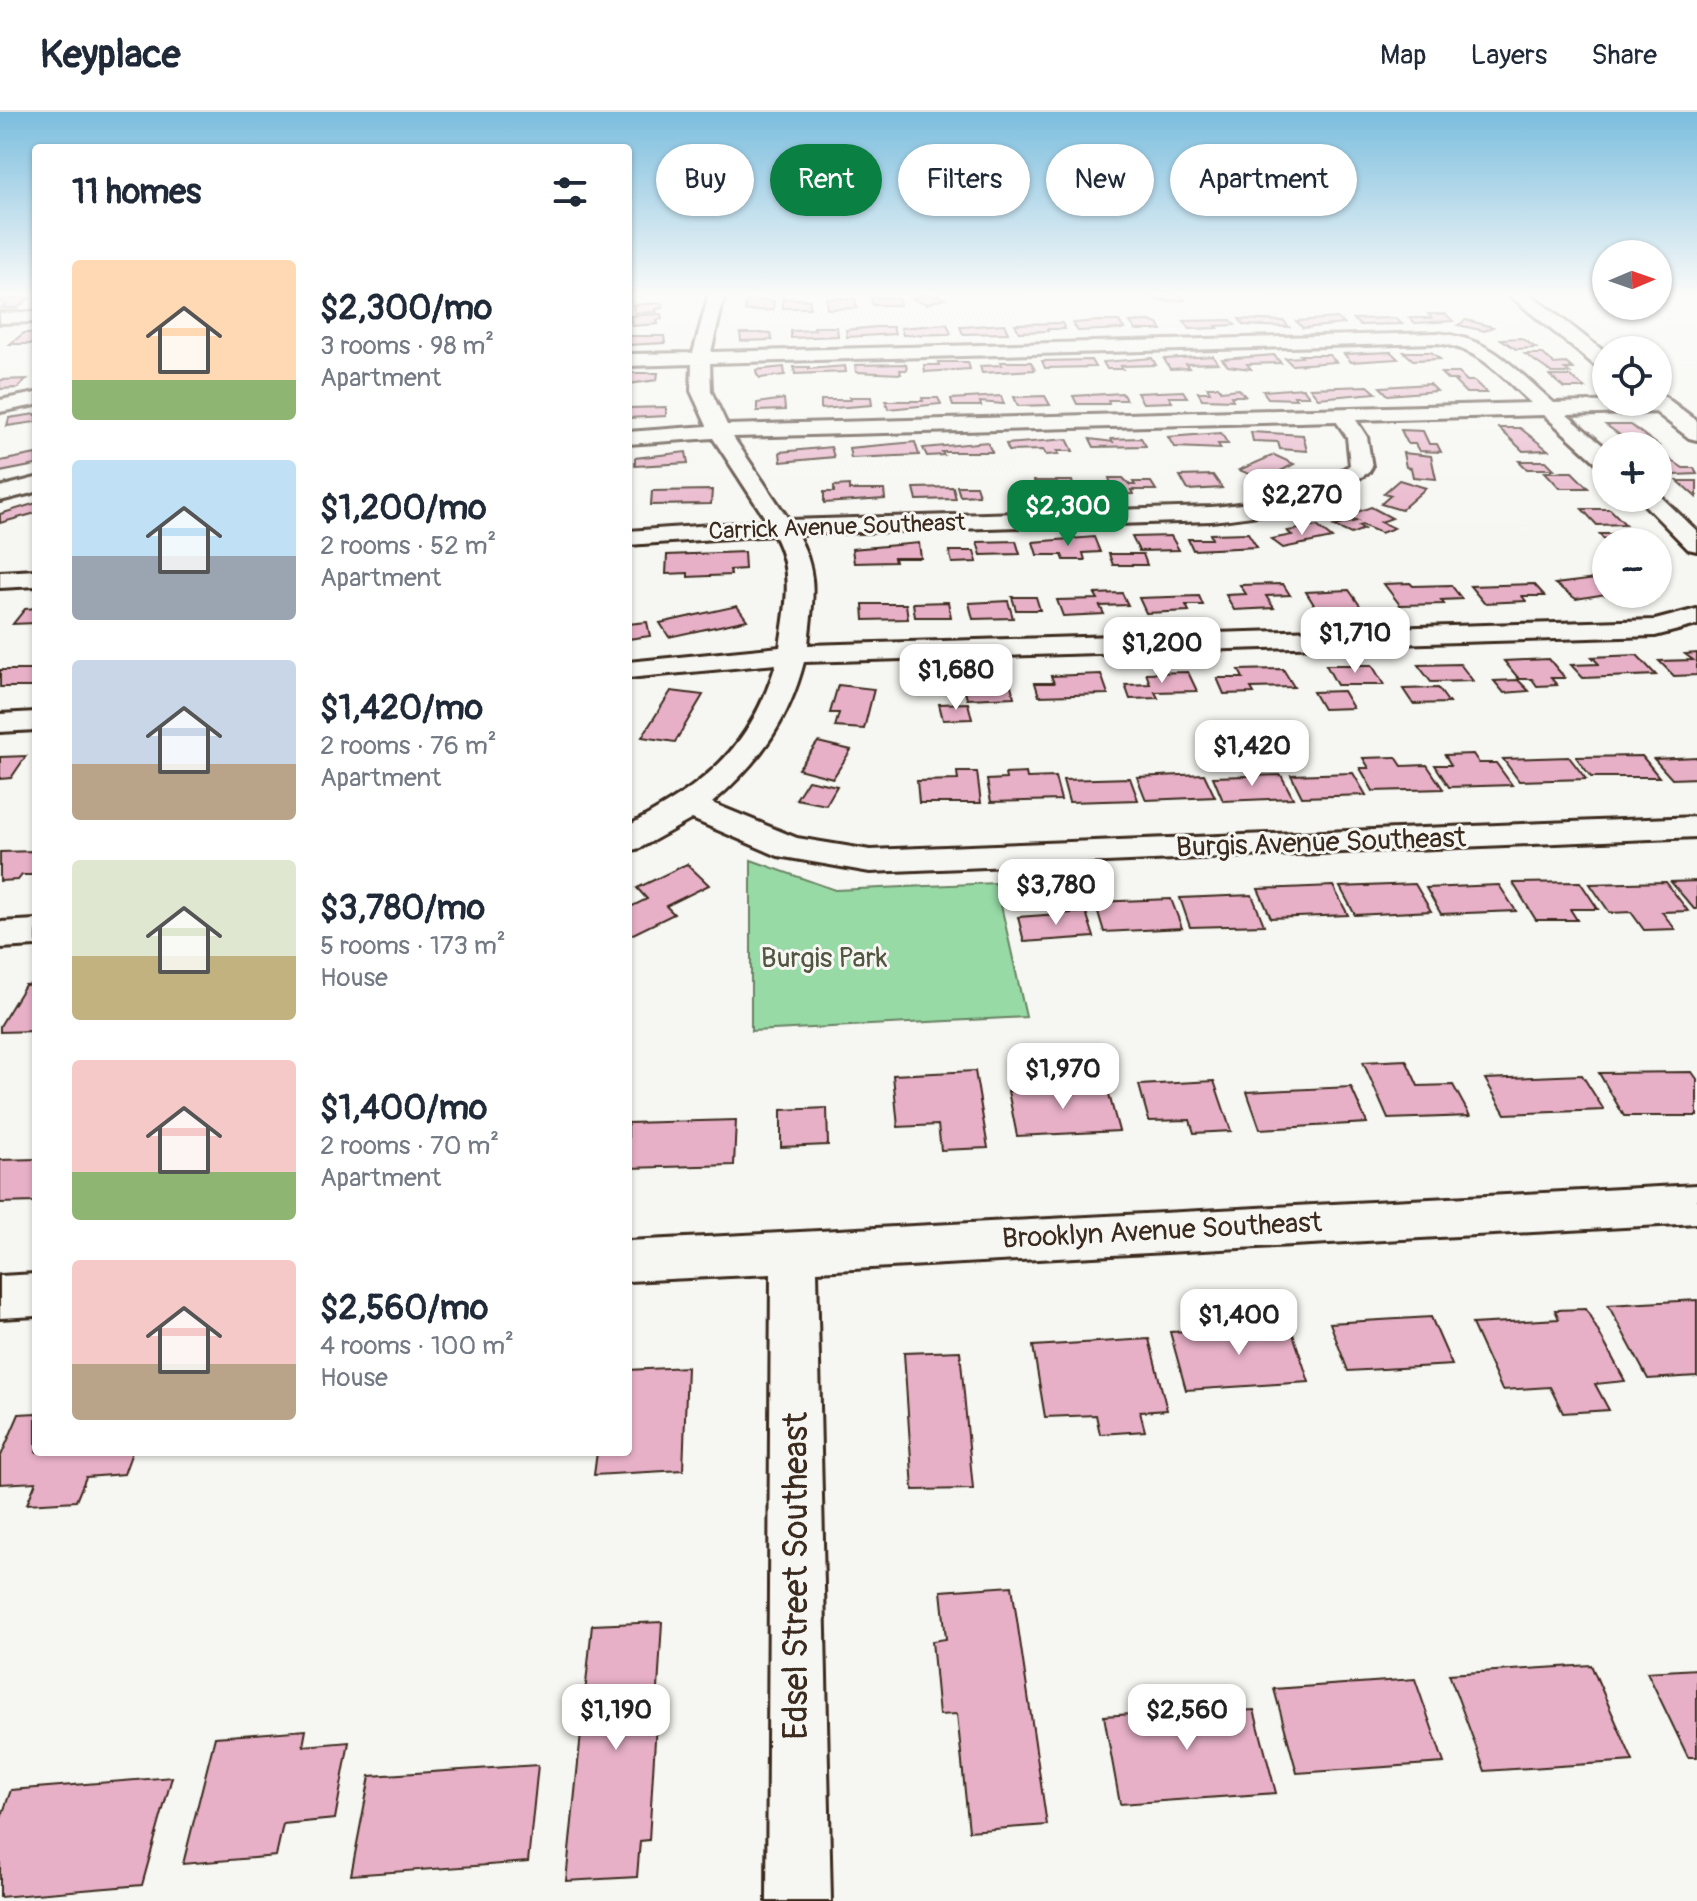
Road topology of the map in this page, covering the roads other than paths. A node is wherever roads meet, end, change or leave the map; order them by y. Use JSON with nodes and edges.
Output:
{"nodes":[{"id":1,"x":701,"y":377,"type":"edge"},
{"id":2,"x":1512,"y":377,"type":"edge"},
{"id":3,"x":32,"y":400,"type":"edge"},
{"id":4,"x":0,"y":406,"type":"edge"},
{"id":5,"x":1592,"y":406,"type":"edge"},
{"id":6,"x":1672,"y":407,"type":"edge"},
{"id":7,"x":1546,"y":408,"type":"junction"},
{"id":8,"x":1672,"y":413,"type":"edge"},
{"id":9,"x":1341,"y":414,"type":"junction"},
{"id":10,"x":1697,"y":414,"type":"edge"},
{"id":11,"x":722,"y":431,"type":"junction"},
{"id":12,"x":1697,"y":433,"type":"edge"},
{"id":13,"x":632,"y":438,"type":"edge"},
{"id":14,"x":1592,"y":447,"type":"edge"},
{"id":15,"x":32,"y":486,"type":"edge"},
{"id":16,"x":0,"y":494,"type":"edge"},
{"id":17,"x":1664,"y":512,"type":"edge"},
{"id":18,"x":782,"y":527,"type":"junction"},
{"id":19,"x":632,"y":538,"type":"edge"},
{"id":20,"x":1697,"y":544,"type":"edge"},
{"id":21,"x":32,"y":578,"type":"edge"},
{"id":22,"x":0,"y":580,"type":"edge"},
{"id":23,"x":1697,"y":617,"type":"edge"},
{"id":24,"x":793,"y":654,"type":"junction"},
{"id":25,"x":632,"y":670,"type":"edge"},
{"id":26,"x":32,"y":721,"type":"edge"},
{"id":27,"x":0,"y":723,"type":"edge"},
{"id":28,"x":690,"y":806,"type":"junction"},
{"id":29,"x":1697,"y":827,"type":"edge"},
{"id":30,"x":632,"y":838,"type":"edge"},
{"id":31,"x":32,"y":933,"type":"edge"},
{"id":32,"x":0,"y":935,"type":"edge"},
{"id":33,"x":1697,"y":1204,"type":"edge"},
{"id":34,"x":794,"y":1251,"type":"junction"},
{"id":35,"x":632,"y":1261,"type":"edge"},
{"id":36,"x":32,"y":1295,"type":"edge"},
{"id":37,"x":0,"y":1297,"type":"edge"},
{"id":38,"x":799,"y":1901,"type":"edge"}],
"edges":[{"from":1,"to":11,"type":"street"},
{"from":2,"to":7,"type":"street"},
{"from":3,"to":4,"type":"street"},
{"from":5,"to":7,"type":"street"},
{"from":6,"to":10,"type":"main road"},
{"from":7,"to":9,"type":"street"},
{"from":7,"to":14,"type":"street"},
{"from":8,"to":12,"type":"main road"},
{"from":9,"to":11,"type":"street"},
{"from":9,"to":18,"type":"street","name":"Carrick Avenue Southeast"},
{"from":11,"to":13,"type":"street"},
{"from":11,"to":18,"type":"street"},
{"from":15,"to":16,"type":"street"},
{"from":17,"to":20,"type":"street"},
{"from":18,"to":19,"type":"street","name":"Carrick Avenue Southeast"},
{"from":18,"to":24,"type":"street"},
{"from":21,"to":22,"type":"street"},
{"from":23,"to":24,"type":"street"},
{"from":24,"to":25,"type":"street"},
{"from":24,"to":28,"type":"street"},
{"from":26,"to":27,"type":"street"},
{"from":28,"to":29,"type":"street","name":"Burgis Avenue Southeast"},
{"from":28,"to":30,"type":"street"},
{"from":31,"to":32,"type":"street"},
{"from":33,"to":34,"type":"street","name":"Brooklyn Avenue Southeast"},
{"from":34,"to":35,"type":"street","name":"Brooklyn Avenue Southeast"},
{"from":34,"to":38,"type":"street","name":"Edsel Street Southeast"},
{"from":36,"to":37,"type":"street"}]}
